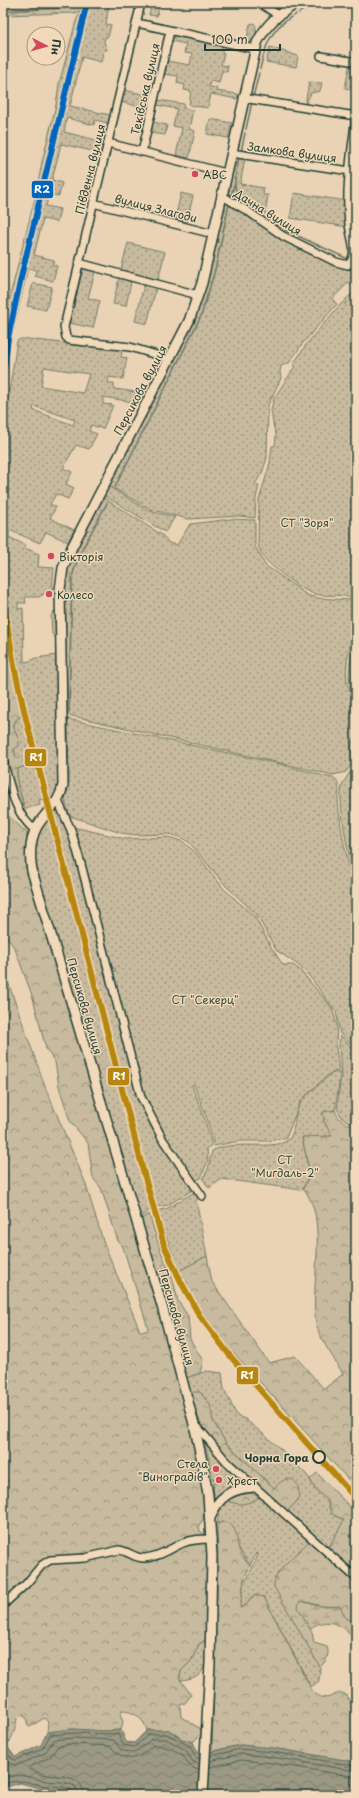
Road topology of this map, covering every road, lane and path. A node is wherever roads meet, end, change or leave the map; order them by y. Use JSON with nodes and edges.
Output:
{"nodes":[{"id":1,"x":142,"y":3,"type":"edge"},
{"id":2,"x":260,"y":3,"type":"edge"},
{"id":3,"x":293,"y":4,"type":"edge"},
{"id":4,"x":278,"y":15,"type":"junction"},
{"id":5,"x":137,"y":23,"type":"junction"},
{"id":6,"x":170,"y":31,"type":"junction"},
{"id":7,"x":252,"y":46,"type":"junction"},
{"id":8,"x":320,"y":56,"type":"dead end"},
{"id":9,"x":356,"y":62,"type":"edge"},
{"id":10,"x":243,"y":98,"type":"junction"},
{"id":11,"x":356,"y":116,"type":"edge"},
{"id":12,"x":108,"y":143,"type":"junction"},
{"id":13,"x":142,"y":152,"type":"junction"},
{"id":14,"x":231,"y":153,"type":"junction"},
{"id":15,"x":350,"y":171,"type":"junction"},
{"id":16,"x":226,"y":173,"type":"junction"},
{"id":17,"x":221,"y":195,"type":"junction"},
{"id":18,"x":93,"y":203,"type":"junction"},
{"id":19,"x":213,"y":234,"type":"junction"},
{"id":20,"x":79,"y":263,"type":"junction"},
{"id":21,"x":198,"y":295,"type":"junction"},
{"id":22,"x":170,"y":359,"type":"junction"},
{"id":23,"x":3,"y":760,"type":"edge"},
{"id":24,"x":58,"y":801,"type":"junction"},
{"id":25,"x":35,"y":830,"type":"junction"},
{"id":26,"x":202,"y":1196,"type":"dead end"},
{"id":27,"x":194,"y":1424,"type":"junction"},
{"id":28,"x":254,"y":1488,"type":"junction"},
{"id":29,"x":210,"y":1518,"type":"junction"},
{"id":30,"x":212,"y":1539,"type":"junction"},
{"id":31,"x":356,"y":1578,"type":"edge"},
{"id":32,"x":3,"y":1605,"type":"edge"},
{"id":33,"x":203,"y":1795,"type":"edge"}],
"edges":[{"from":1,"to":5,"type":"street","name":"Південна вулиця"},
{"from":2,"to":4,"type":"street"},
{"from":3,"to":4,"type":"main road","name":"Персикова вулиця"},
{"from":4,"to":7,"type":"main road","name":"Персикова вулиця"},
{"from":5,"to":6,"type":"street","name":"Теківська вулиця"},
{"from":5,"to":12,"type":"street","name":"Південна вулиця"},
{"from":6,"to":7,"type":"street","name":"Теківська вулиця"},
{"from":6,"to":13,"type":"street","name":"Теківська вулиця"},
{"from":7,"to":10,"type":"main road","name":"Персикова вулиця"},
{"from":8,"to":9,"type":"street"},
{"from":10,"to":11,"type":"street"},
{"from":10,"to":14,"type":"main road","name":"Персикова вулиця"},
{"from":11,"to":15,"type":"street"},
{"from":12,"to":13,"type":"street"},
{"from":12,"to":18,"type":"street","name":"Південна вулиця"},
{"from":13,"to":16,"type":"street"},
{"from":14,"to":15,"type":"street","name":"Замкова вулиця"},
{"from":14,"to":16,"type":"main road","name":"Персикова вулиця"},
{"from":15,"to":17,"type":"street","name":"Дачна вулиця"},
{"from":16,"to":17,"type":"main road","name":"Персикова вулиця"},
{"from":17,"to":19,"type":"main road","name":"Персикова вулиця"},
{"from":18,"to":19,"type":"street","name":"вулиця Злагоди"},
{"from":18,"to":20,"type":"street","name":"Південна вулиця"},
{"from":19,"to":21,"type":"main road","name":"Персикова вулиця"},
{"from":20,"to":21,"type":"street"},
{"from":20,"to":22,"type":"street","name":"Південна вулиця"},
{"from":21,"to":22,"type":"main road","name":"Персикова вулиця"},
{"from":22,"to":24,"type":"main road","name":"Персикова вулиця"},
{"from":23,"to":25,"type":"street"},
{"from":24,"to":25,"type":"main road","name":"Персикова вулиця"},
{"from":24,"to":26,"type":"street"},
{"from":25,"to":27,"type":"main road","name":"Персикова вулиця"},
{"from":27,"to":28,"type":"street","name":"Персикова вулиця"},
{"from":27,"to":29,"type":"main road"},
{"from":28,"to":29,"type":"main road"},
{"from":28,"to":31,"type":"street","name":"Персикова вулиця"},
{"from":29,"to":30,"type":"main road"},
{"from":30,"to":32,"type":"street"},
{"from":30,"to":33,"type":"main road"}]}
